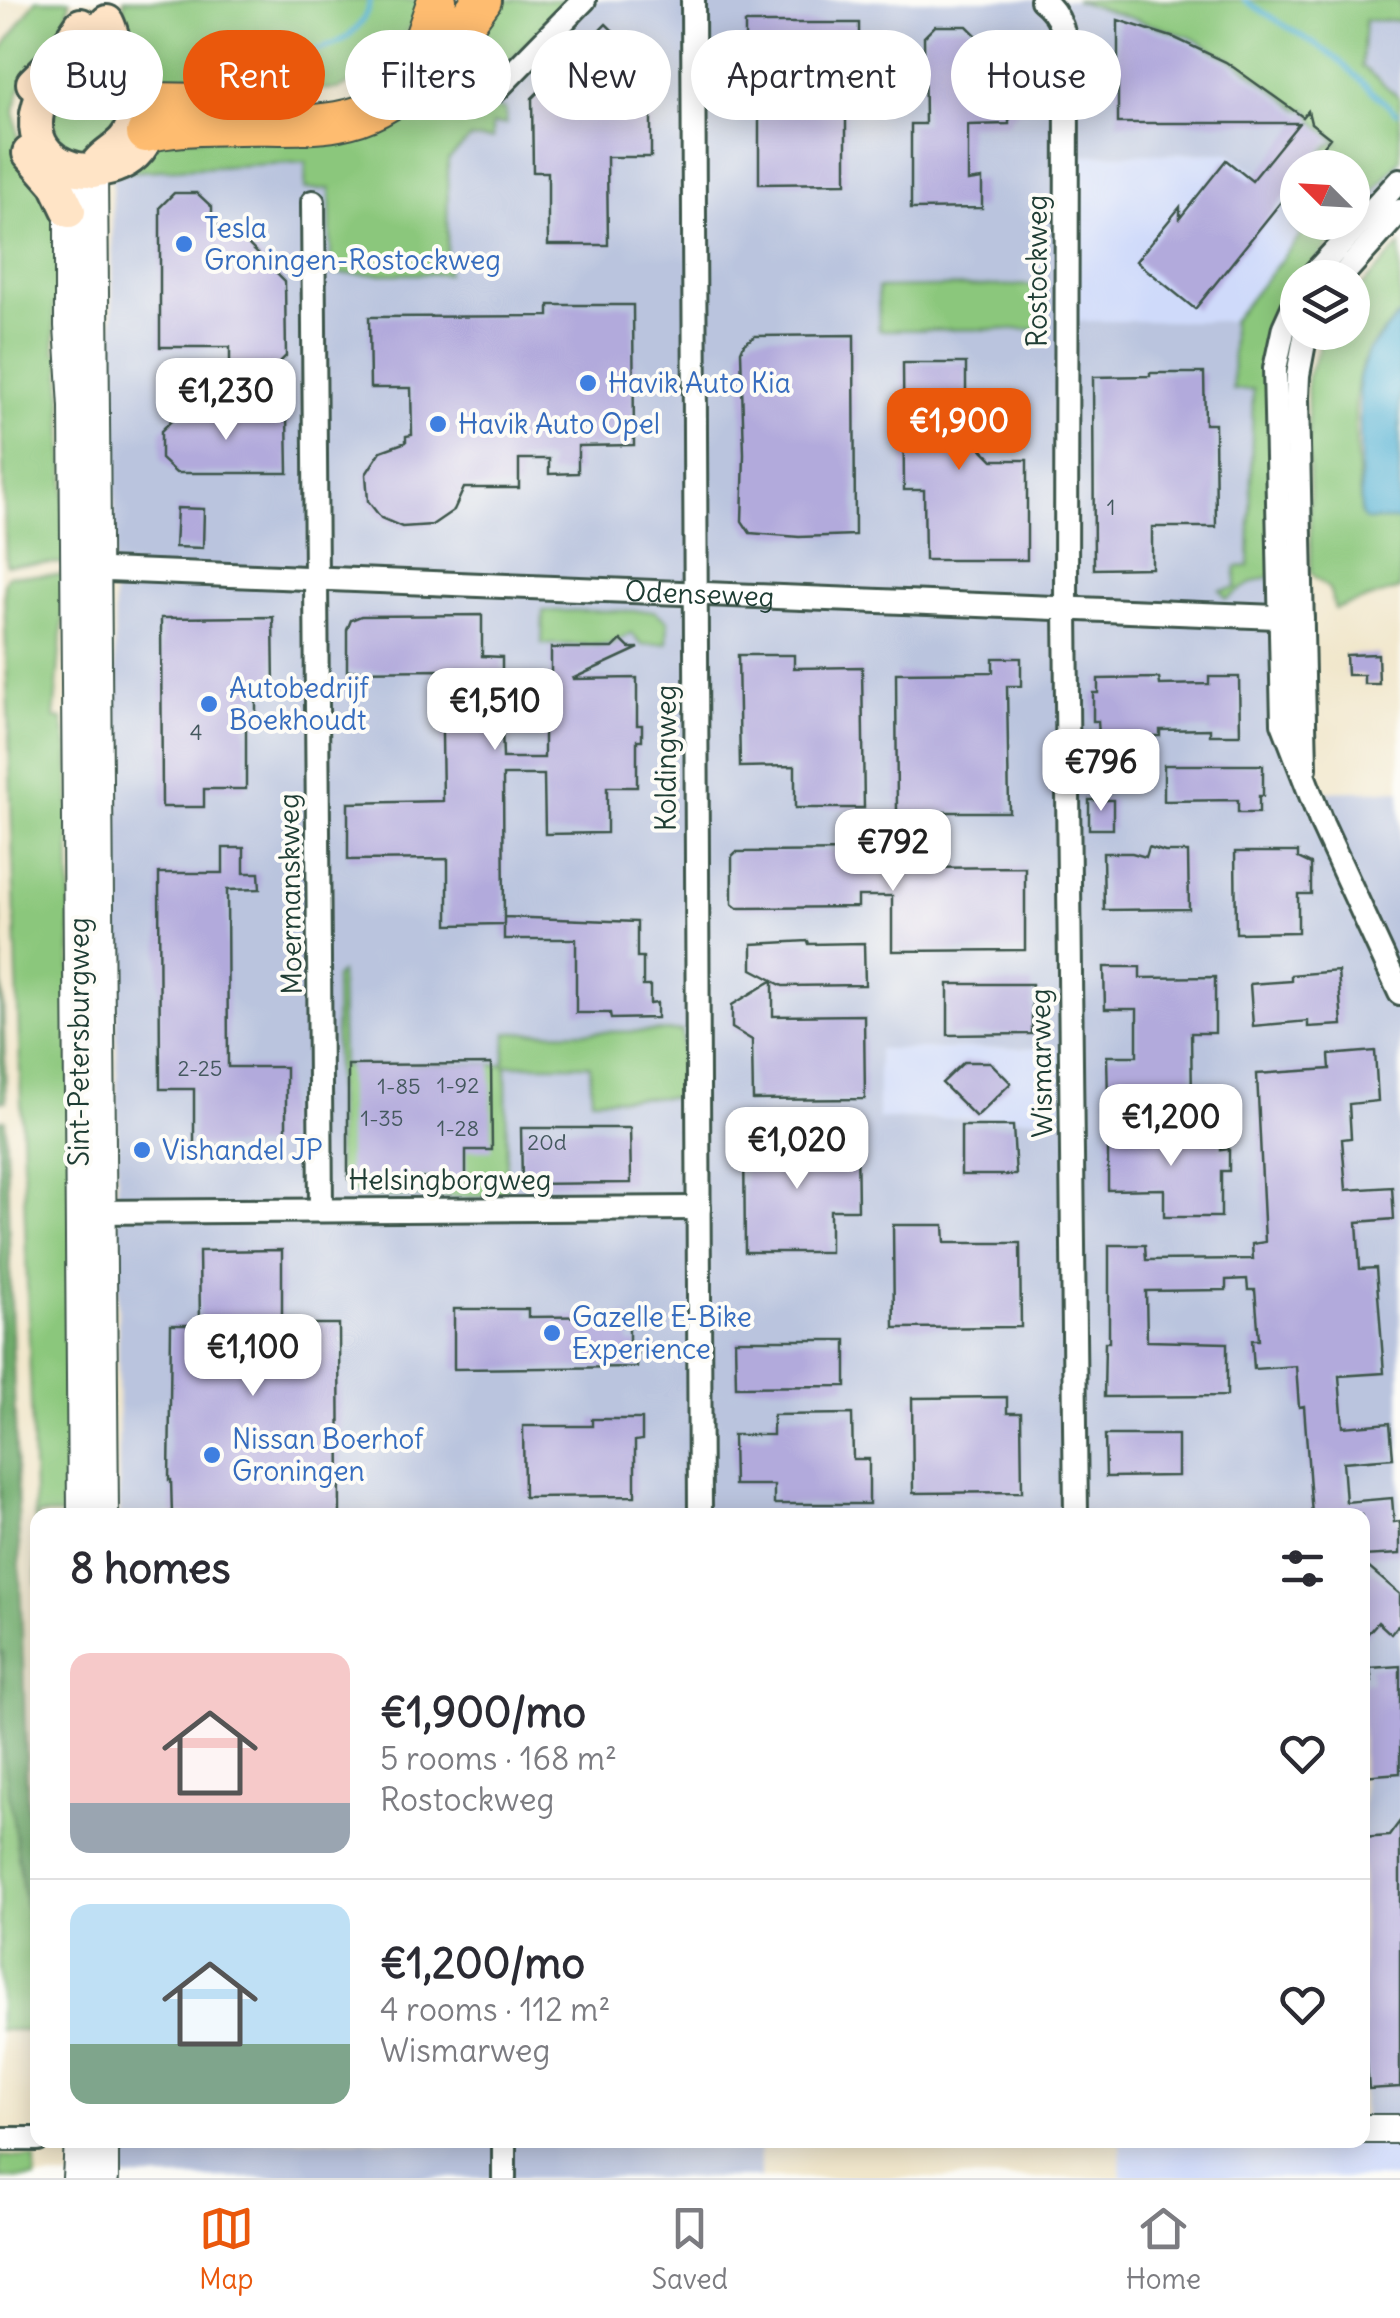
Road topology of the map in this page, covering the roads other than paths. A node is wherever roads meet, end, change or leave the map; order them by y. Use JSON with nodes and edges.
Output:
{"nodes":[{"id":1,"x":437,"y":0,"type":"edge"},
{"id":2,"x":482,"y":0,"type":"edge"},
{"id":3,"x":584,"y":0,"type":"edge"},
{"id":4,"x":693,"y":0,"type":"edge"},
{"id":5,"x":1042,"y":0,"type":"edge"},
{"id":6,"x":95,"y":12,"type":"edge"},
{"id":7,"x":511,"y":75,"type":"edge"},
{"id":8,"x":163,"y":98,"type":"edge"},
{"id":9,"x":37,"y":120,"type":"edge"},
{"id":10,"x":131,"y":120,"type":"edge"},
{"id":11,"x":160,"y":120,"type":"edge"},
{"id":12,"x":90,"y":169,"type":"junction"},
{"id":13,"x":1400,"y":180,"type":"edge"},
{"id":14,"x":312,"y":202,"type":"dead end"},
{"id":15,"x":82,"y":208,"type":"junction"},
{"id":16,"x":1400,"y":211,"type":"edge"},
{"id":17,"x":1327,"y":260,"type":"edge"},
{"id":18,"x":1356,"y":260,"type":"edge"},
{"id":19,"x":1280,"y":346,"type":"edge"},
{"id":20,"x":1303,"y":350,"type":"edge"},
{"id":21,"x":87,"y":569,"type":"junction"},
{"id":22,"x":317,"y":577,"type":"junction"},
{"id":23,"x":695,"y":594,"type":"junction"},
{"id":24,"x":1066,"y":610,"type":"junction"},
{"id":25,"x":1291,"y":618,"type":"junction"},
{"id":26,"x":1400,"y":993,"type":"edge"},
{"id":27,"x":699,"y":1208,"type":"junction"},
{"id":28,"x":321,"y":1210,"type":"junction"},
{"id":29,"x":91,"y":1212,"type":"junction"},
{"id":30,"x":82,"y":1508,"type":"edge"},
{"id":31,"x":104,"y":1508,"type":"edge"},
{"id":32,"x":700,"y":1508,"type":"edge"},
{"id":33,"x":1076,"y":1508,"type":"edge"},
{"id":34,"x":1370,"y":2129,"type":"edge"},
{"id":35,"x":1400,"y":2129,"type":"edge"},
{"id":36,"x":30,"y":2138,"type":"edge"},
{"id":37,"x":0,"y":2139,"type":"edge"},
{"id":38,"x":78,"y":2148,"type":"edge"},
{"id":39,"x":104,"y":2148,"type":"edge"},
{"id":40,"x":504,"y":2148,"type":"edge"},
{"id":41,"x":78,"y":2178,"type":"edge"},
{"id":42,"x":104,"y":2178,"type":"edge"},
{"id":43,"x":504,"y":2178,"type":"edge"}],
"edges":[{"from":1,"to":8,"type":"highway"},
{"from":2,"to":11,"type":"highway"},
{"from":3,"to":7,"type":"street"},
{"from":4,"to":23,"type":"street","name":"Koldingweg"},
{"from":5,"to":24,"type":"street","name":"Rostockweg"},
{"from":6,"to":15,"type":"main road"},
{"from":9,"to":12,"type":"main road"},
{"from":10,"to":12,"type":"main road"},
{"from":12,"to":15,"type":"street"},
{"from":12,"to":15,"type":"street"},
{"from":13,"to":17,"type":"street"},
{"from":14,"to":22,"type":"street"},
{"from":15,"to":21,"type":"street"},
{"from":16,"to":18,"type":"street"},
{"from":19,"to":25,"type":"street"},
{"from":20,"to":25,"type":"street"},
{"from":21,"to":22,"type":"street","name":"Odenseweg"},
{"from":21,"to":29,"type":"street","name":"Sint-Petersburgweg"},
{"from":22,"to":23,"type":"street","name":"Odenseweg"},
{"from":22,"to":28,"type":"street","name":"Moermanskweg"},
{"from":23,"to":24,"type":"street","name":"Odenseweg"},
{"from":23,"to":27,"type":"street","name":"Koldingweg"},
{"from":24,"to":25,"type":"street","name":"Odenseweg"},
{"from":24,"to":33,"type":"street","name":"Wismarweg"},
{"from":25,"to":26,"type":"street"},
{"from":27,"to":28,"type":"street","name":"Helsingborgweg"},
{"from":27,"to":32,"type":"street","name":"Koldingweg"},
{"from":28,"to":29,"type":"street","name":"Helsingborgweg"},
{"from":29,"to":30,"type":"street","name":"Sint-Petersburgweg"},
{"from":29,"to":31,"type":"street","name":"Sint-Petersburgweg"},
{"from":34,"to":35,"type":"street"},
{"from":36,"to":37,"type":"street"},
{"from":38,"to":41,"type":"street"},
{"from":39,"to":42,"type":"street"},
{"from":40,"to":43,"type":"street"}]}
